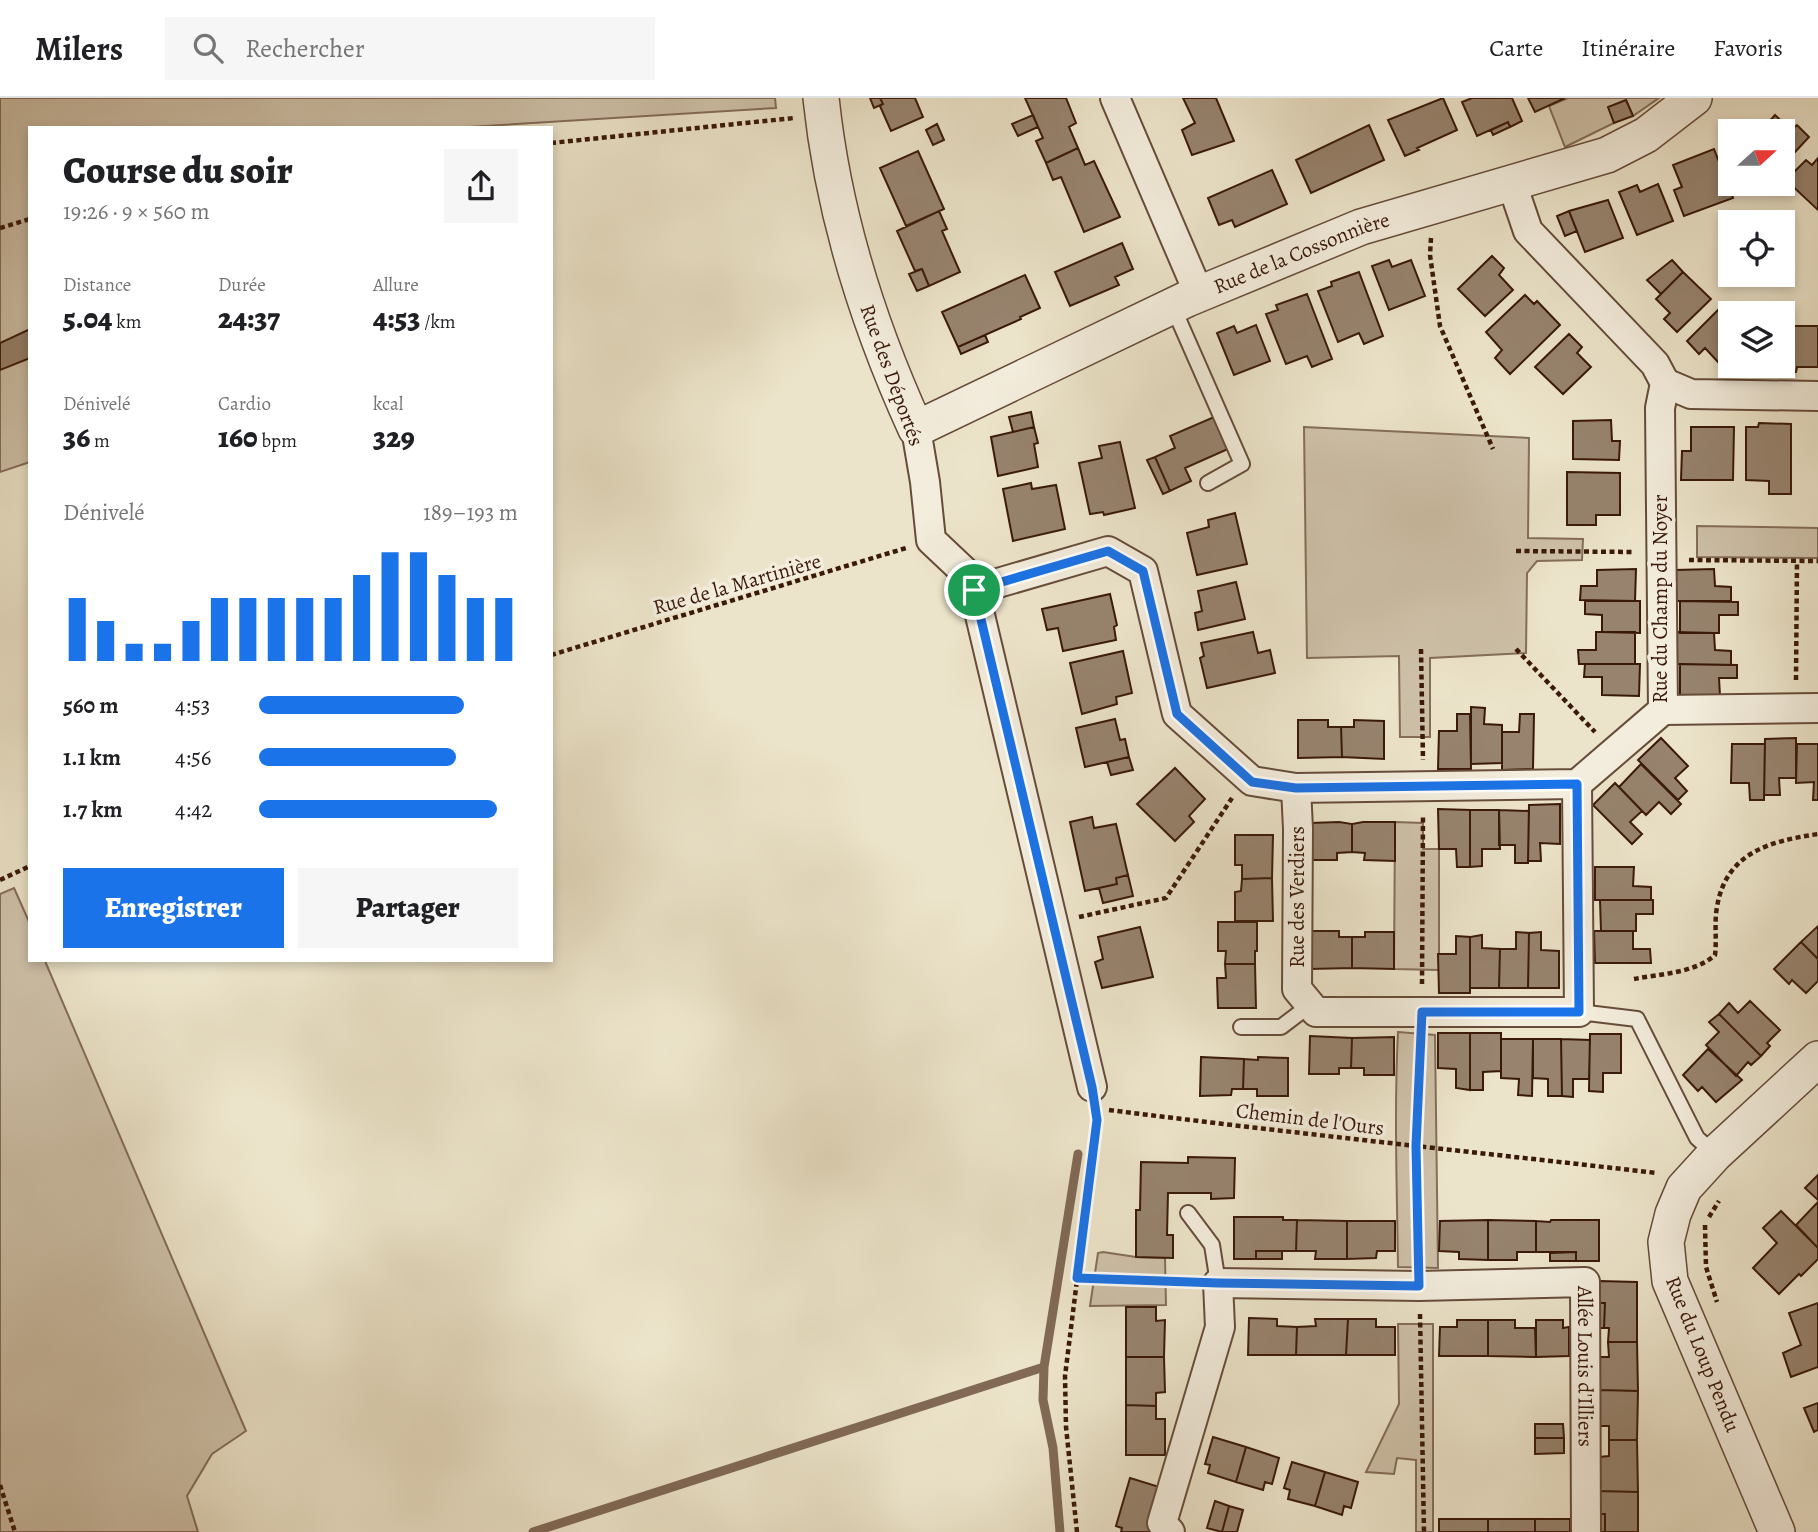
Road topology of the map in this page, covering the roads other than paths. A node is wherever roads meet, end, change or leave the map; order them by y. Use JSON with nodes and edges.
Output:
{"nodes":[{"id":1,"x":1115,"y":98,"type":"edge"},
{"id":2,"x":1694,"y":98,"type":"edge"},
{"id":3,"x":822,"y":107,"type":"edge"},
{"id":4,"x":1512,"y":184,"type":"junction"},
{"id":5,"x":1186,"y":300,"type":"junction"},
{"id":6,"x":1665,"y":383,"type":"junction"},
{"id":7,"x":1818,"y":396,"type":"edge"},
{"id":8,"x":916,"y":429,"type":"junction"},
{"id":9,"x":1208,"y":482,"type":"dead end"},
{"id":10,"x":974,"y":590,"type":"junction"},
{"id":11,"x":1807,"y":708,"type":"edge"},
{"id":12,"x":1663,"y":710,"type":"junction"},
{"id":13,"x":1577,"y":784,"type":"junction"},
{"id":14,"x":1296,"y":788,"type":"junction"},
{"id":15,"x":1310,"y":1005,"type":"junction"},
{"id":16,"x":1579,"y":1012,"type":"junction"},
{"id":17,"x":1241,"y":1027,"type":"dead end"},
{"id":18,"x":1818,"y":1059,"type":"edge"},
{"id":19,"x":1094,"y":1098,"type":"road end"},
{"id":20,"x":1715,"y":1154,"type":"junction"},
{"id":21,"x":1188,"y":1213,"type":"dead end"},
{"id":22,"x":1218,"y":1283,"type":"junction"},
{"id":23,"x":1170,"y":1532,"type":"edge"},
{"id":24,"x":1586,"y":1532,"type":"edge"},
{"id":25,"x":1777,"y":1532,"type":"edge"}],
"edges":[{"from":1,"to":5,"type":"street"},
{"from":2,"to":4,"type":"street","name":"Rue de la Cossonnière"},
{"from":3,"to":8,"type":"street","name":"Rue des Déportés"},
{"from":4,"to":5,"type":"street","name":"Rue de la Cossonnière"},
{"from":4,"to":6,"type":"street"},
{"from":5,"to":8,"type":"street","name":"Rue de la Cossonnière"},
{"from":5,"to":9,"type":"lane"},
{"from":6,"to":7,"type":"street"},
{"from":6,"to":12,"type":"street","name":"Rue du Champ du Noyer"},
{"from":8,"to":10,"type":"street","name":"Rue des Déportés"},
{"from":10,"to":14,"type":"street"},
{"from":10,"to":19,"type":"street"},
{"from":11,"to":12,"type":"street"},
{"from":12,"to":13,"type":"street","name":"Rue du Champ du Noyer"},
{"from":13,"to":14,"type":"street"},
{"from":13,"to":16,"type":"street"},
{"from":14,"to":15,"type":"street","name":"Rue des Verdiers"},
{"from":15,"to":16,"type":"street"},
{"from":15,"to":17,"type":"lane"},
{"from":16,"to":20,"type":"lane"},
{"from":18,"to":20,"type":"street","name":"Rue du Loup Pendu"},
{"from":20,"to":25,"type":"street","name":"Rue du Loup Pendu"},
{"from":21,"to":22,"type":"lane"},
{"from":22,"to":23,"type":"street"},
{"from":22,"to":24,"type":"street","name":"Allée Louis d'Illiers"}]}
